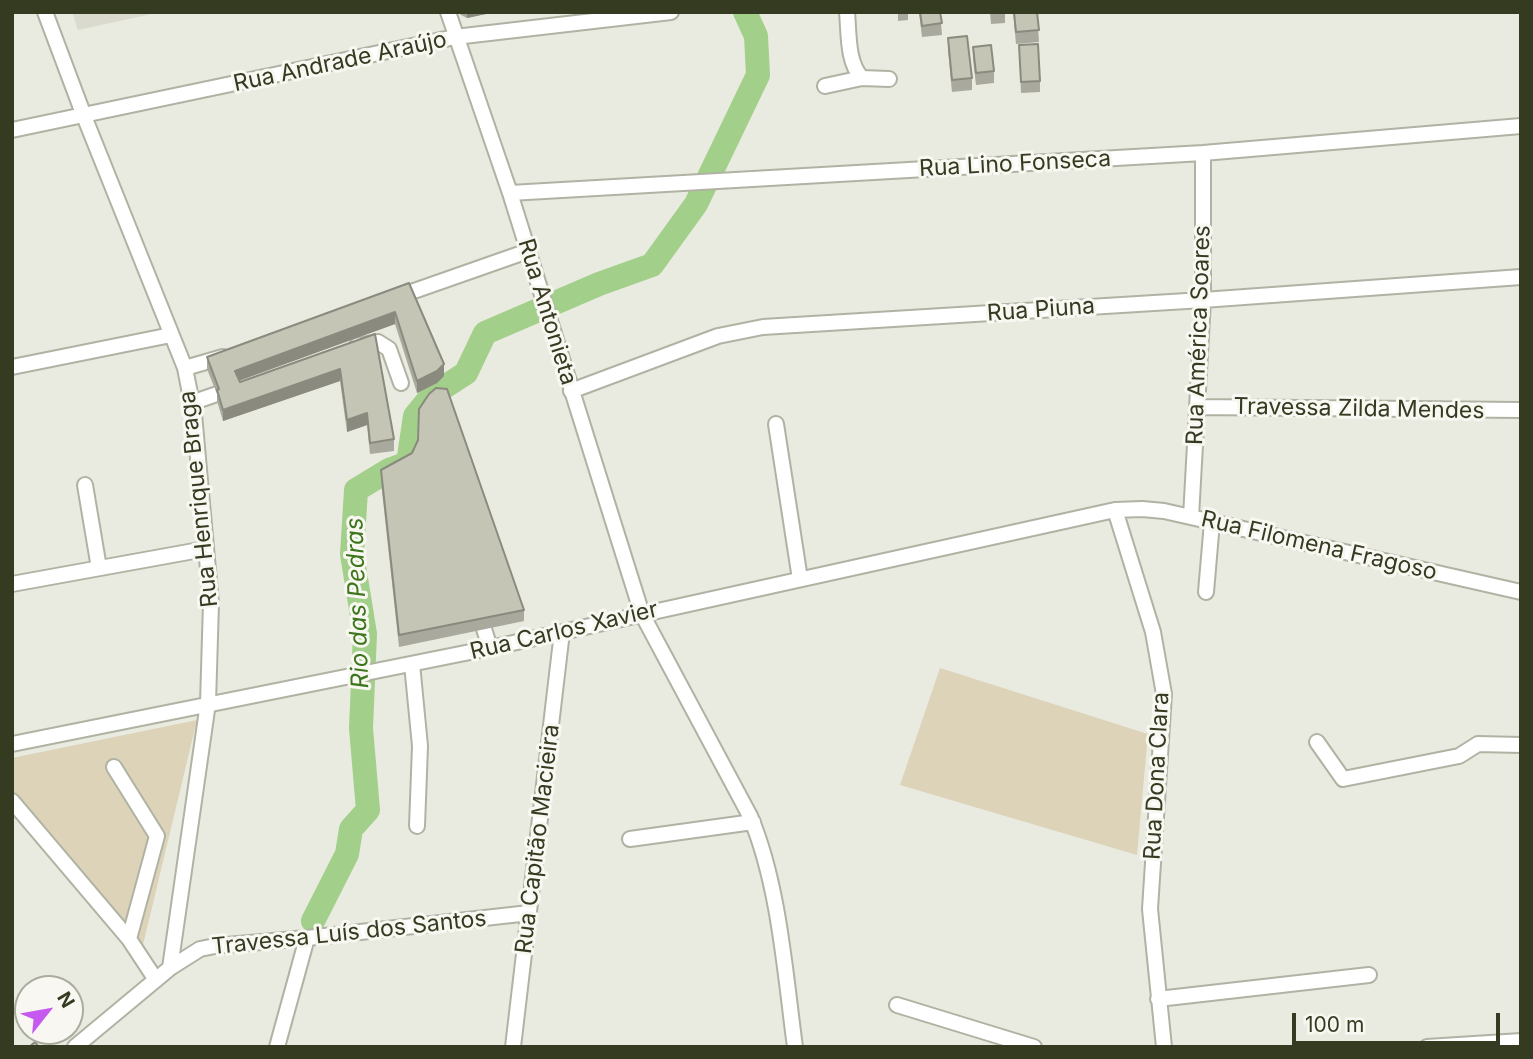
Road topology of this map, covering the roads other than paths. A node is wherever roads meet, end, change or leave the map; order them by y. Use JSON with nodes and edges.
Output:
{"nodes":[{"id":1,"x":45,"y":12,"type":"edge"},
{"id":2,"x":448,"y":12,"type":"edge"},
{"id":3,"x":671,"y":12,"type":"edge"},
{"id":4,"x":847,"y":12,"type":"edge"},
{"id":5,"x":455,"y":37,"type":"junction"},
{"id":6,"x":862,"y":78,"type":"junction"},
{"id":7,"x":889,"y":79,"type":"dead end"},
{"id":8,"x":825,"y":86,"type":"dead end"},
{"id":9,"x":84,"y":116,"type":"junction"},
{"id":10,"x":1521,"y":126,"type":"edge"},
{"id":11,"x":12,"y":130,"type":"edge"},
{"id":12,"x":1203,"y":153,"type":"junction"},
{"id":13,"x":510,"y":193,"type":"junction"},
{"id":14,"x":528,"y":251,"type":"junction"},
{"id":15,"x":1521,"y":277,"type":"edge"},
{"id":16,"x":1203,"y":300,"type":"junction"},
{"id":17,"x":375,"y":304,"type":"edge"},
{"id":18,"x":171,"y":335,"type":"junction"},
{"id":19,"x":339,"y":352,"type":"edge"},
{"id":20,"x":234,"y":353,"type":"edge"},
{"id":21,"x":12,"y":367,"type":"edge"},
{"id":22,"x":184,"y":368,"type":"junction"},
{"id":23,"x":401,"y":383,"type":"dead end"},
{"id":24,"x":571,"y":391,"type":"junction"},
{"id":25,"x":217,"y":394,"type":"edge"},
{"id":26,"x":191,"y":403,"type":"junction"},
{"id":27,"x":1198,"y":407,"type":"junction"},
{"id":28,"x":1521,"y":410,"type":"edge"},
{"id":29,"x":776,"y":424,"type":"dead end"},
{"id":30,"x":85,"y":485,"type":"dead end"},
{"id":31,"x":1115,"y":510,"type":"junction"},
{"id":32,"x":1191,"y":517,"type":"junction"},
{"id":33,"x":1212,"y":522,"type":"junction"},
{"id":34,"x":205,"y":549,"type":"junction"},
{"id":35,"x":99,"y":568,"type":"junction"},
{"id":36,"x":800,"y":579,"type":"junction"},
{"id":37,"x":12,"y":584,"type":"edge"},
{"id":38,"x":1206,"y":592,"type":"dead end"},
{"id":39,"x":1521,"y":592,"type":"edge"},
{"id":40,"x":475,"y":597,"type":"edge"},
{"id":41,"x":642,"y":614,"type":"junction"},
{"id":42,"x":562,"y":632,"type":"junction"},
{"id":43,"x":490,"y":648,"type":"junction"},
{"id":44,"x":412,"y":664,"type":"junction"},
{"id":45,"x":208,"y":704,"type":"junction"},
{"id":46,"x":1318,"y":741,"type":"dead end"},
{"id":47,"x":12,"y":744,"type":"edge"},
{"id":48,"x":1521,"y":745,"type":"edge"},
{"id":49,"x":114,"y":767,"type":"dead end"},
{"id":50,"x":12,"y":801,"type":"edge"},
{"id":51,"x":752,"y":822,"type":"junction"},
{"id":52,"x":417,"y":826,"type":"dead end"},
{"id":53,"x":630,"y":839,"type":"dead end"},
{"id":54,"x":530,"y":913,"type":"junction"},
{"id":55,"x":307,"y":938,"type":"junction"},
{"id":56,"x":129,"y":939,"type":"junction"},
{"id":57,"x":170,"y":968,"type":"junction"},
{"id":58,"x":1369,"y":975,"type":"dead end"},
{"id":59,"x":156,"y":980,"type":"junction"},
{"id":60,"x":1158,"y":999,"type":"junction"},
{"id":61,"x":897,"y":1005,"type":"dead end"},
{"id":62,"x":1521,"y":1041,"type":"edge"},
{"id":63,"x":75,"y":1047,"type":"edge"},
{"id":64,"x":277,"y":1047,"type":"edge"},
{"id":65,"x":513,"y":1047,"type":"edge"},
{"id":66,"x":795,"y":1047,"type":"edge"},
{"id":67,"x":1034,"y":1047,"type":"edge"},
{"id":68,"x":1164,"y":1047,"type":"edge"},
{"id":69,"x":1427,"y":1047,"type":"edge"}],
"edges":[{"from":1,"to":9,"type":"street","name":"Rua Henrique Braga"},
{"from":2,"to":5,"type":"street","name":"Rua Antonieta"},
{"from":3,"to":5,"type":"street","name":"Rua Andrade Araújo"},
{"from":4,"to":6,"type":"street"},
{"from":5,"to":9,"type":"street","name":"Rua Andrade Araújo"},
{"from":5,"to":13,"type":"street","name":"Rua Antonieta"},
{"from":6,"to":7,"type":"street"},
{"from":6,"to":8,"type":"street"},
{"from":9,"to":11,"type":"street","name":"Rua Andrade Araújo"},
{"from":9,"to":18,"type":"street","name":"Rua Henrique Braga"},
{"from":10,"to":12,"type":"street","name":"Rua Lino Fonseca"},
{"from":12,"to":13,"type":"street","name":"Rua Lino Fonseca"},
{"from":12,"to":16,"type":"street","name":"Rua América Soares"},
{"from":13,"to":14,"type":"street","name":"Rua Antonieta"},
{"from":14,"to":17,"type":"street"},
{"from":14,"to":24,"type":"street","name":"Rua Antonieta"},
{"from":15,"to":16,"type":"street","name":"Rua Piuna"},
{"from":16,"to":24,"type":"street","name":"Rua Piuna"},
{"from":16,"to":27,"type":"street","name":"Rua América Soares"},
{"from":18,"to":21,"type":"street"},
{"from":18,"to":22,"type":"street","name":"Rua Henrique Braga"},
{"from":19,"to":23,"type":"street"},
{"from":20,"to":22,"type":"street"},
{"from":22,"to":26,"type":"street","name":"Rua Henrique Braga"},
{"from":24,"to":41,"type":"street","name":"Rua Antonieta"},
{"from":25,"to":26,"type":"street"},
{"from":26,"to":34,"type":"street","name":"Rua Henrique Braga"},
{"from":27,"to":28,"type":"street","name":"Travessa Zilda Mendes"},
{"from":27,"to":32,"type":"street","name":"Rua América Soares"},
{"from":29,"to":36,"type":"street"},
{"from":30,"to":35,"type":"street"},
{"from":31,"to":32,"type":"street","name":"Rua Filomena Fragoso"},
{"from":31,"to":36,"type":"street","name":"Rua Carlos Xavier"},
{"from":31,"to":60,"type":"street","name":"Rua Dona Clara"},
{"from":32,"to":33,"type":"street","name":"Rua Filomena Fragoso"},
{"from":33,"to":38,"type":"street"},
{"from":33,"to":39,"type":"street","name":"Rua Filomena Fragoso"},
{"from":34,"to":35,"type":"street"},
{"from":34,"to":45,"type":"street","name":"Rua Henrique Braga"},
{"from":35,"to":37,"type":"street"},
{"from":36,"to":41,"type":"street","name":"Rua Carlos Xavier"},
{"from":40,"to":43,"type":"street"},
{"from":41,"to":42,"type":"street","name":"Rua Carlos Xavier"},
{"from":41,"to":51,"type":"street","name":"Rua Antonieta"},
{"from":42,"to":43,"type":"street","name":"Rua Carlos Xavier"},
{"from":42,"to":54,"type":"street","name":"Rua Capitão Macieira"},
{"from":43,"to":44,"type":"street","name":"Rua Carlos Xavier"},
{"from":44,"to":45,"type":"street","name":"Rua Carlos Xavier"},
{"from":44,"to":52,"type":"street"},
{"from":45,"to":47,"type":"street","name":"Rua Carlos Xavier"},
{"from":45,"to":57,"type":"street","name":"Rua Henrique Braga"},
{"from":46,"to":48,"type":"street"},
{"from":49,"to":56,"type":"street"},
{"from":50,"to":56,"type":"street"},
{"from":51,"to":53,"type":"street"},
{"from":51,"to":66,"type":"street","name":"Rua Antonieta"},
{"from":54,"to":55,"type":"street","name":"Travessa Luís dos Santos"},
{"from":54,"to":65,"type":"street","name":"Rua Capitão Macieira"},
{"from":55,"to":57,"type":"street","name":"Travessa Luís dos Santos"},
{"from":55,"to":64,"type":"street"},
{"from":56,"to":59,"type":"street"},
{"from":57,"to":59,"type":"street","name":"Travessa Luís dos Santos"},
{"from":58,"to":60,"type":"street"},
{"from":59,"to":63,"type":"street","name":"Travessa Luís dos Santos"},
{"from":60,"to":68,"type":"street","name":"Rua Dona Clara"},
{"from":61,"to":67,"type":"street"},
{"from":62,"to":69,"type":"street"}]}
